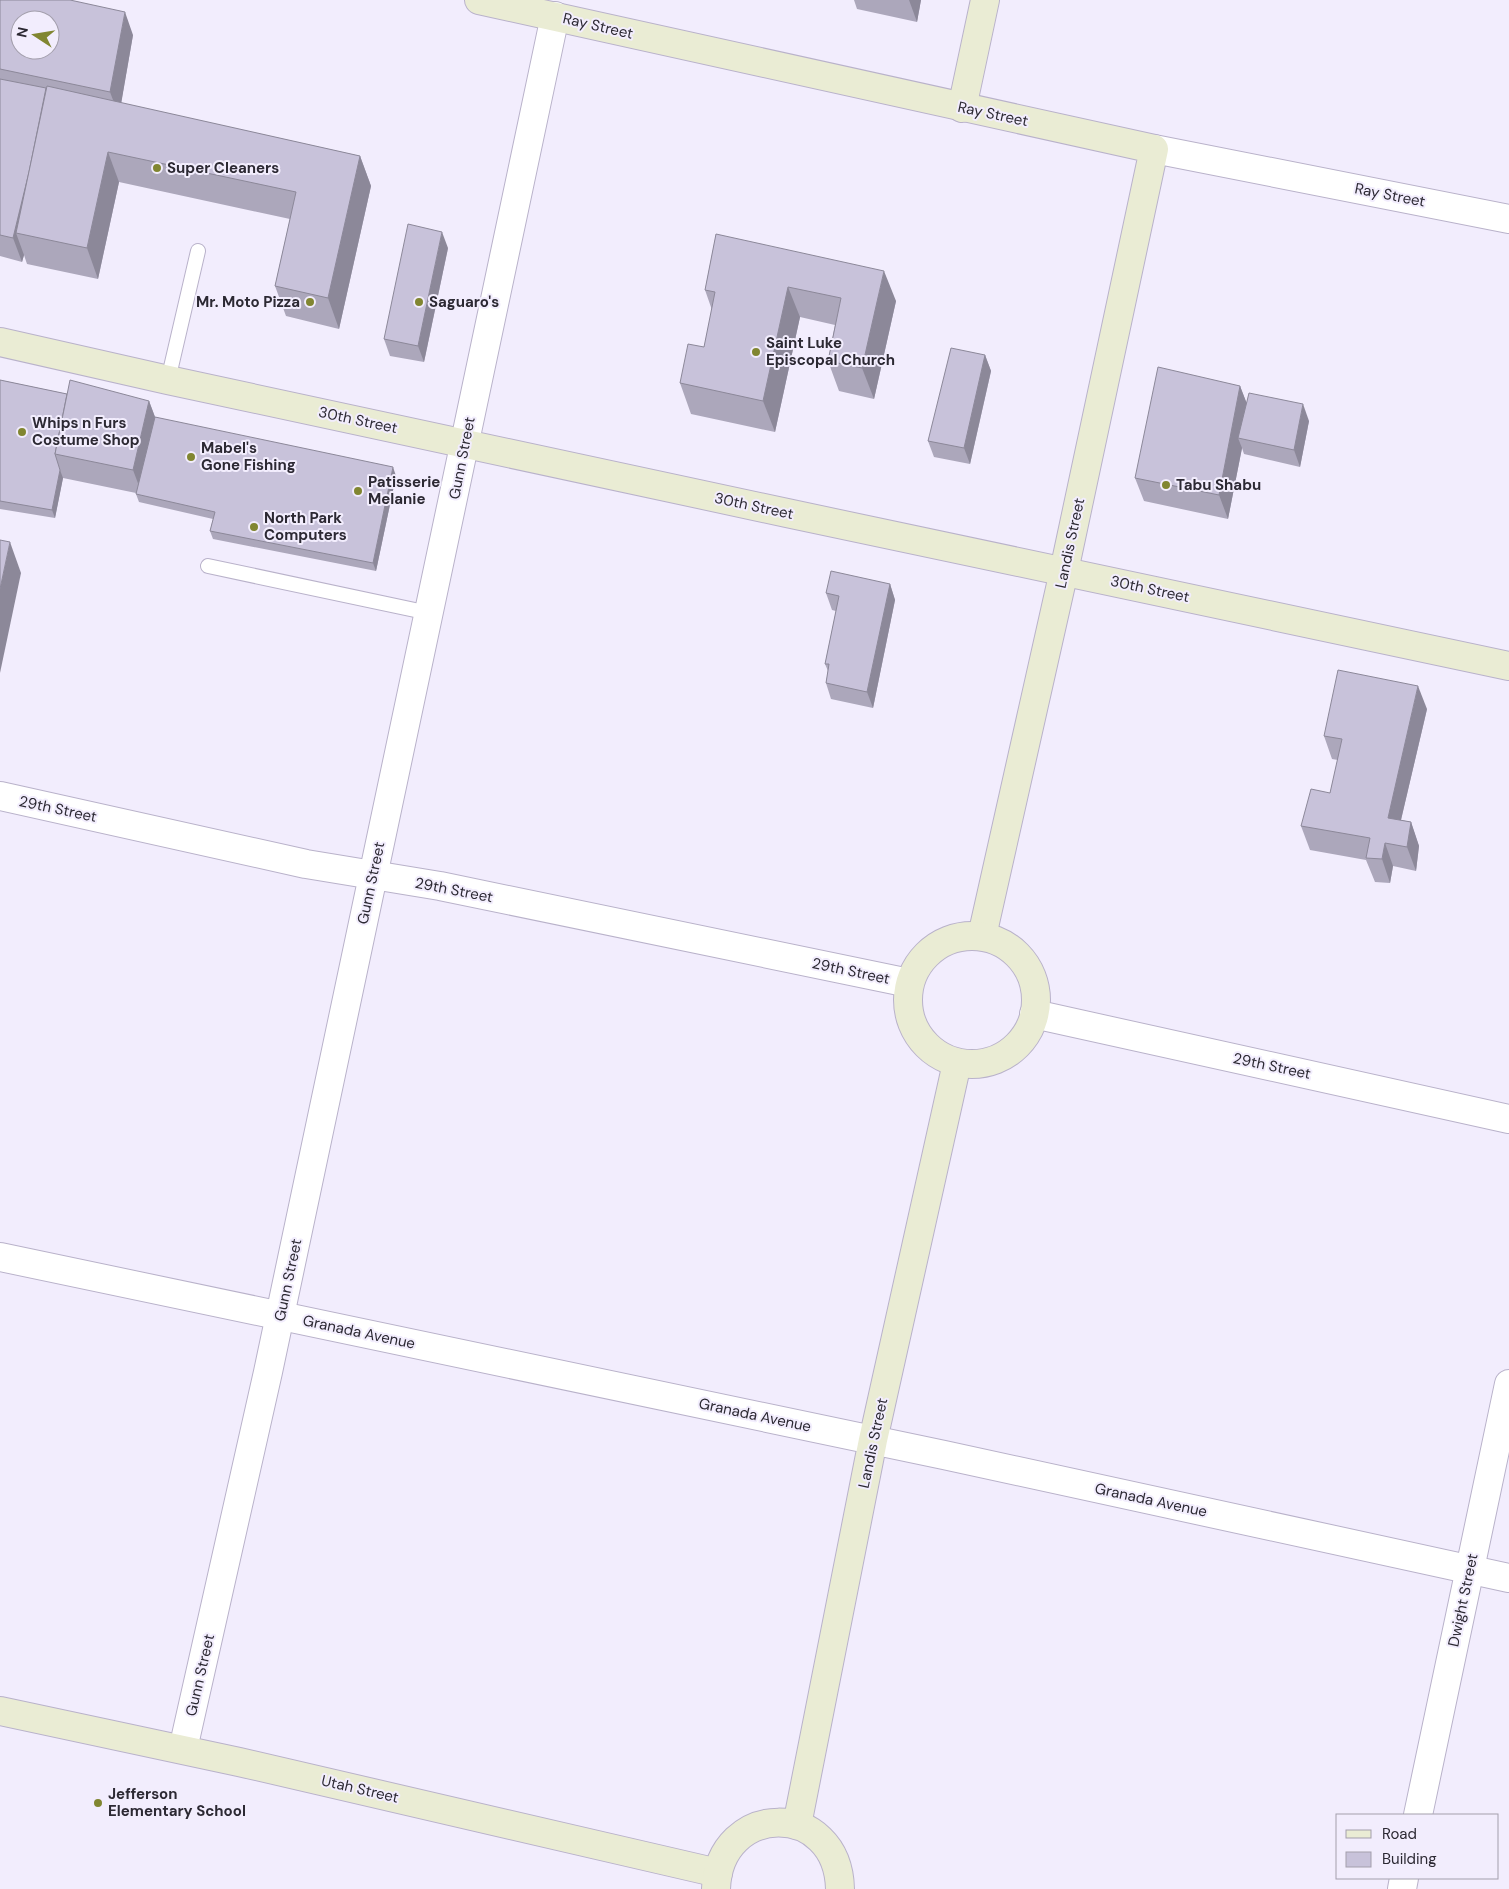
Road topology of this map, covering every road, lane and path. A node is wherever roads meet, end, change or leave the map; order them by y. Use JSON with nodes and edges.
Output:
{"nodes":[{"id":1,"x":479,"y":0,"type":"edge"},
{"id":2,"x":985,"y":0,"type":"edge"},
{"id":3,"x":554,"y":16,"type":"junction"},
{"id":4,"x":962,"y":108,"type":"junction"},
{"id":5,"x":1154,"y":149,"type":"junction"},
{"id":6,"x":1509,"y":219,"type":"edge"},
{"id":7,"x":198,"y":251,"type":"dead end"},
{"id":8,"x":0,"y":342,"type":"edge"},
{"id":9,"x":168,"y":380,"type":"junction"},
{"id":10,"x":465,"y":443,"type":"junction"},
{"id":11,"x":208,"y":566,"type":"dead end"},
{"id":12,"x":1064,"y":571,"type":"junction"},
{"id":13,"x":429,"y":614,"type":"junction"},
{"id":14,"x":1509,"y":666,"type":"edge"},
{"id":15,"x":0,"y":796,"type":"edge"},
{"id":16,"x":373,"y":875,"type":"junction"},
{"id":17,"x":982,"y":936,"type":"junction"},
{"id":18,"x":909,"y":983,"type":"junction"},
{"id":19,"x":1034,"y":1014,"type":"junction"},
{"id":20,"x":957,"y":1063,"type":"junction"},
{"id":21,"x":1509,"y":1119,"type":"edge"},
{"id":22,"x":0,"y":1257,"type":"edge"},
{"id":23,"x":280,"y":1316,"type":"junction"},
{"id":24,"x":1509,"y":1384,"type":"edge"},
{"id":25,"x":873,"y":1440,"type":"junction"},
{"id":26,"x":1470,"y":1569,"type":"junction"},
{"id":27,"x":1509,"y":1578,"type":"edge"},
{"id":28,"x":0,"y":1711,"type":"edge"},
{"id":29,"x":183,"y":1750,"type":"junction"},
{"id":30,"x":1418,"y":1814,"type":"edge"},
{"id":31,"x":797,"y":1825,"type":"junction"},
{"id":32,"x":717,"y":1881,"type":"edge"},
{"id":33,"x":840,"y":1889,"type":"edge"}],
"edges":[{"from":1,"to":3,"type":"street","name":"Ray Street"},
{"from":2,"to":4,"type":"street"},
{"from":3,"to":4,"type":"street","name":"Ray Street"},
{"from":3,"to":10,"type":"street","name":"Gunn Street"},
{"from":4,"to":5,"type":"street","name":"Ray Street"},
{"from":5,"to":6,"type":"street","name":"Ray Street"},
{"from":5,"to":12,"type":"street","name":"Landis Street"},
{"from":7,"to":9,"type":"lane"},
{"from":8,"to":9,"type":"street","name":"30th Street"},
{"from":9,"to":10,"type":"street","name":"30th Street"},
{"from":10,"to":12,"type":"street","name":"30th Street"},
{"from":10,"to":13,"type":"street","name":"Gunn Street"},
{"from":11,"to":13,"type":"lane"},
{"from":12,"to":14,"type":"street","name":"30th Street"},
{"from":12,"to":17,"type":"street","name":"Landis Street"},
{"from":13,"to":16,"type":"street","name":"Gunn Street"},
{"from":15,"to":16,"type":"street","name":"29th Street"},
{"from":16,"to":18,"type":"street","name":"29th Street"},
{"from":16,"to":23,"type":"street","name":"Gunn Street"},
{"from":17,"to":18,"type":"street"},
{"from":17,"to":19,"type":"street"},
{"from":18,"to":20,"type":"street"},
{"from":19,"to":20,"type":"street"},
{"from":19,"to":21,"type":"street","name":"29th Street"},
{"from":20,"to":25,"type":"street","name":"Landis Street"},
{"from":22,"to":23,"type":"street","name":"Granada Avenue"},
{"from":23,"to":25,"type":"street","name":"Granada Avenue"},
{"from":23,"to":29,"type":"street","name":"Gunn Street"},
{"from":24,"to":26,"type":"street","name":"Dwight Street"},
{"from":25,"to":26,"type":"street","name":"Granada Avenue"},
{"from":25,"to":31,"type":"street","name":"Landis Street"},
{"from":26,"to":27,"type":"street","name":"Granada Avenue"},
{"from":26,"to":30,"type":"street","name":"Dwight Street"},
{"from":28,"to":29,"type":"street","name":"Utah Street"},
{"from":29,"to":32,"type":"street","name":"Utah Street"},
{"from":31,"to":32,"type":"street"},
{"from":31,"to":33,"type":"street"}]}
